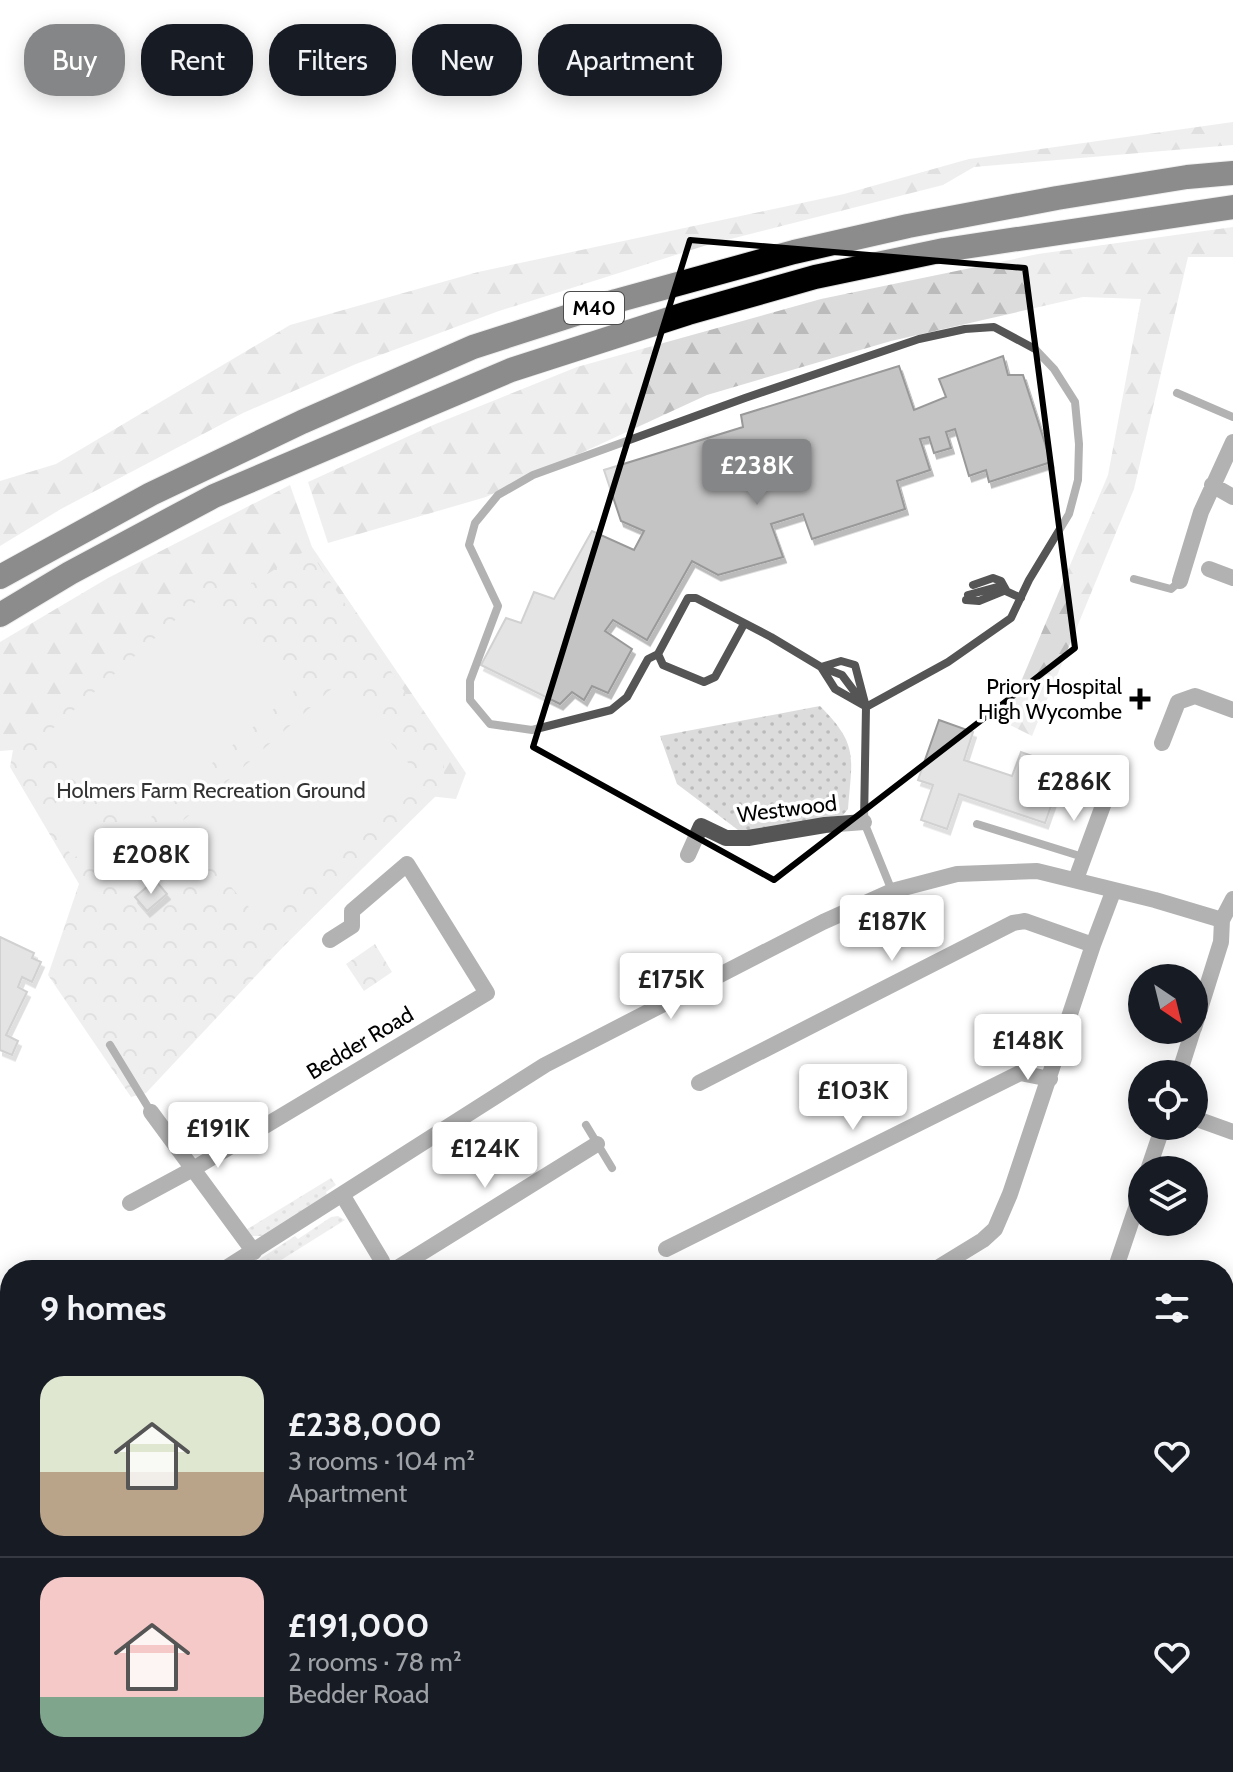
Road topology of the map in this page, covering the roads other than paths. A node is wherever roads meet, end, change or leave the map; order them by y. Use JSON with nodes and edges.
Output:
{"nodes":[{"id":1,"x":1233,"y":173,"type":"edge"},
{"id":2,"x":1233,"y":207,"type":"edge"},
{"id":3,"x":1177,"y":393,"type":"dead end"},
{"id":4,"x":1233,"y":417,"type":"edge"},
{"id":5,"x":1233,"y":442,"type":"edge"},
{"id":6,"x":1212,"y":485,"type":"junction"},
{"id":7,"x":1233,"y":497,"type":"edge"},
{"id":8,"x":1209,"y":569,"type":"dead end"},
{"id":9,"x":0,"y":577,"type":"edge"},
{"id":10,"x":1233,"y":578,"type":"edge"},
{"id":11,"x":1134,"y":579,"type":"dead end"},
{"id":12,"x":1180,"y":581,"type":"joint"},
{"id":13,"x":973,"y":585,"type":"dead end"},
{"id":14,"x":1006,"y":590,"type":"junction"},
{"id":15,"x":967,"y":598,"type":"dead end"},
{"id":16,"x":1021,"y":598,"type":"junction"},
{"id":17,"x":0,"y":615,"type":"edge"},
{"id":18,"x":744,"y":624,"type":"junction"},
{"id":19,"x":658,"y":654,"type":"junction"},
{"id":20,"x":821,"y":667,"type":"junction"},
{"id":21,"x":866,"y":707,"type":"junction"},
{"id":22,"x":1233,"y":710,"type":"edge"},
{"id":23,"x":1162,"y":743,"type":"dead end"},
{"id":24,"x":1112,"y":781,"type":"dead end"},
{"id":25,"x":864,"y":822,"type":"junction"},
{"id":26,"x":977,"y":824,"type":"dead end"},
{"id":27,"x":688,"y":855,"type":"dead end"},
{"id":28,"x":1083,"y":857,"type":"junction"},
{"id":29,"x":1076,"y":879,"type":"junction"},
{"id":30,"x":892,"y":891,"type":"junction"},
{"id":31,"x":1113,"y":892,"type":"junction"},
{"id":32,"x":1233,"y":899,"type":"edge"},
{"id":33,"x":1222,"y":920,"type":"junction"},
{"id":34,"x":330,"y":940,"type":"dead end"},
{"id":35,"x":1093,"y":945,"type":"junction"},
{"id":36,"x":1208,"y":984,"type":"edge"},
{"id":37,"x":110,"y":1045,"type":"dead end"},
{"id":38,"x":1050,"y":1079,"type":"junction"},
{"id":39,"x":699,"y":1083,"type":"dead end"},
{"id":40,"x":151,"y":1112,"type":"joint"},
{"id":41,"x":1208,"y":1123,"type":"edge"},
{"id":42,"x":586,"y":1125,"type":"dead end"},
{"id":43,"x":1233,"y":1132,"type":"edge"},
{"id":44,"x":597,"y":1144,"type":"junction"},
{"id":45,"x":612,"y":1168,"type":"dead end"},
{"id":46,"x":193,"y":1169,"type":"junction"},
{"id":47,"x":343,"y":1196,"type":"junction"},
{"id":48,"x":130,"y":1203,"type":"dead end"},
{"id":49,"x":1128,"y":1231,"type":"edge"},
{"id":50,"x":666,"y":1249,"type":"dead end"},
{"id":51,"x":254,"y":1252,"type":"junction"},
{"id":52,"x":240,"y":1260,"type":"edge"},
{"id":53,"x":381,"y":1260,"type":"edge"},
{"id":54,"x":410,"y":1260,"type":"edge"},
{"id":55,"x":950,"y":1260,"type":"edge"},
{"id":56,"x":1118,"y":1260,"type":"edge"}],
"edges":[{"from":1,"to":9,"type":"highway","number":"M40"},
{"from":2,"to":17,"type":"highway","number":"M40"},
{"from":3,"to":4,"type":"lane"},
{"from":5,"to":6,"type":"street"},
{"from":6,"to":7,"type":"street"},
{"from":6,"to":12,"type":"street"},
{"from":8,"to":10,"type":"street"},
{"from":11,"to":12,"type":"lane"},
{"from":13,"to":14,"type":"lane"},
{"from":14,"to":15,"type":"lane"},
{"from":14,"to":16,"type":"lane"},
{"from":16,"to":19,"type":"lane"},
{"from":16,"to":21,"type":"lane"},
{"from":18,"to":19,"type":"lane"},
{"from":18,"to":19,"type":"lane"},
{"from":18,"to":20,"type":"lane"},
{"from":20,"to":21,"type":"lane"},
{"from":20,"to":21,"type":"lane"},
{"from":20,"to":21,"type":"lane","name":"Westwood"},
{"from":21,"to":25,"type":"lane","name":"Westwood"},
{"from":22,"to":23,"type":"street"},
{"from":24,"to":28,"type":"street"},
{"from":25,"to":27,"type":"street","name":"Westwood"},
{"from":25,"to":30,"type":"lane","name":"Westwood"},
{"from":26,"to":28,"type":"lane"},
{"from":28,"to":29,"type":"street"},
{"from":29,"to":30,"type":"street"},
{"from":29,"to":31,"type":"street"},
{"from":30,"to":47,"type":"street"},
{"from":31,"to":33,"type":"street"},
{"from":31,"to":35,"type":"street"},
{"from":32,"to":33,"type":"street"},
{"from":33,"to":36,"type":"street"},
{"from":34,"to":46,"type":"street","name":"Bedder Road"},
{"from":35,"to":38,"type":"street"},
{"from":35,"to":39,"type":"street"},
{"from":37,"to":40,"type":"lane"},
{"from":38,"to":50,"type":"street"},
{"from":38,"to":55,"type":"street"},
{"from":40,"to":46,"type":"street"},
{"from":41,"to":43,"type":"street"},
{"from":42,"to":44,"type":"lane"},
{"from":44,"to":45,"type":"lane"},
{"from":44,"to":54,"type":"street"},
{"from":46,"to":48,"type":"street","name":"Bedder Road"},
{"from":46,"to":51,"type":"street"},
{"from":47,"to":51,"type":"street"},
{"from":47,"to":53,"type":"street"},
{"from":49,"to":56,"type":"street"},
{"from":51,"to":52,"type":"street"}]}
